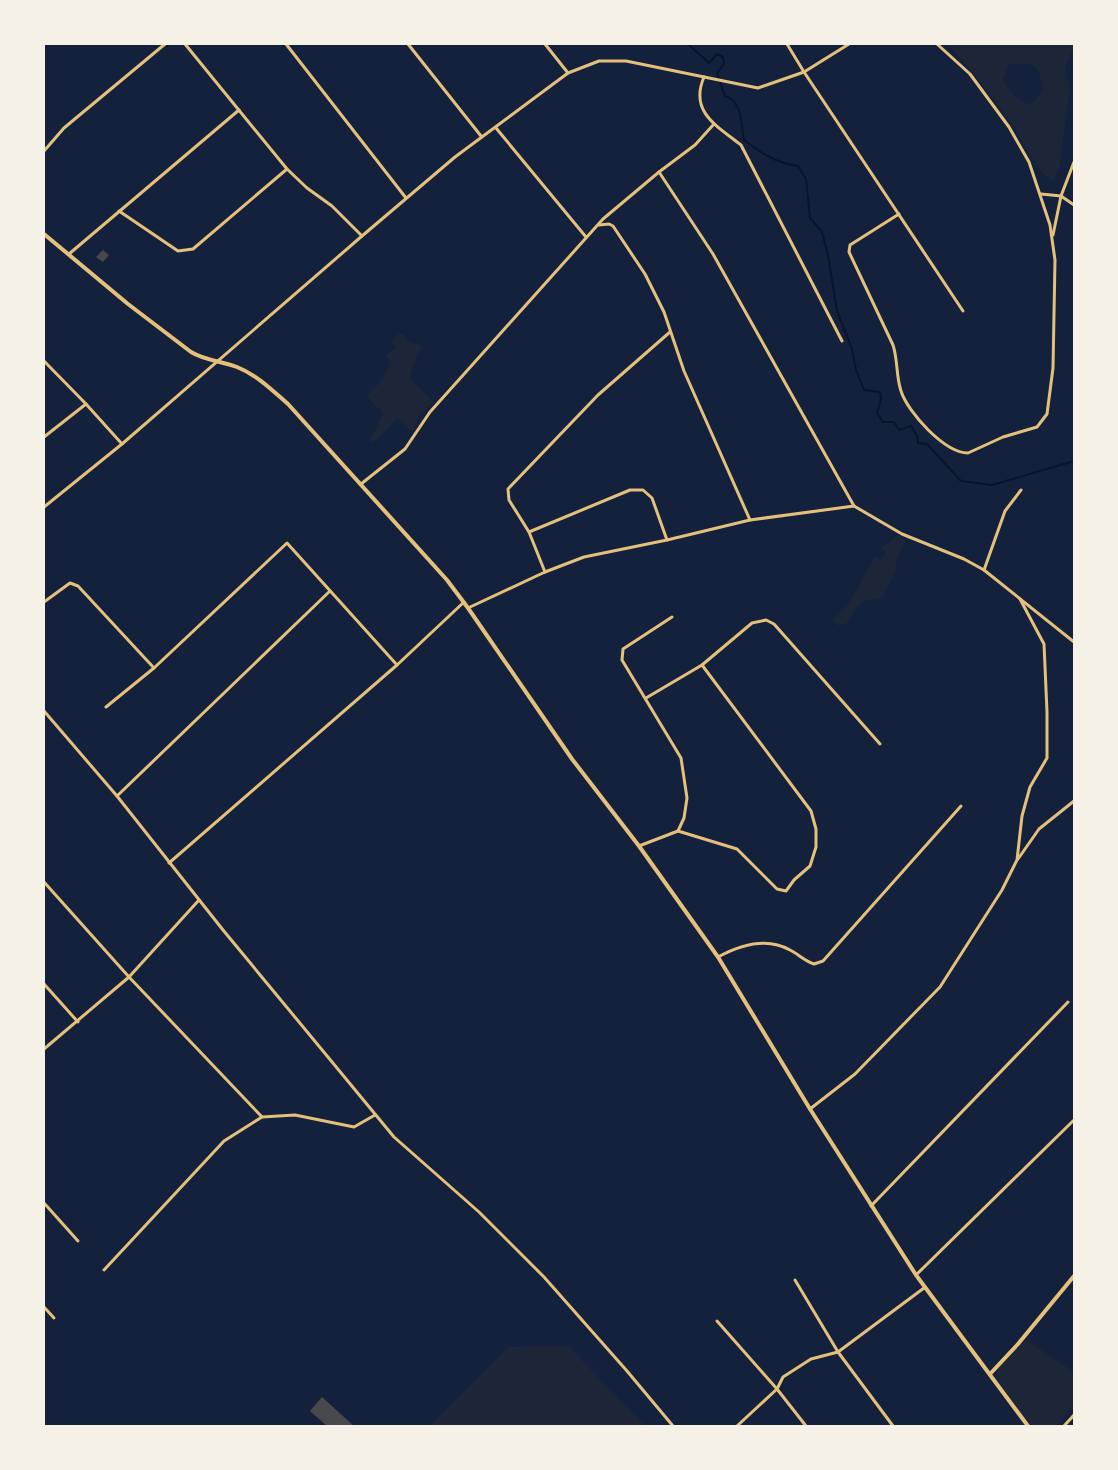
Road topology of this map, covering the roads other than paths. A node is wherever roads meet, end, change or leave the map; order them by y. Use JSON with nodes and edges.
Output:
{"nodes":[{"id":1,"x":165,"y":44,"type":"edge"},
{"id":2,"x":185,"y":44,"type":"edge"},
{"id":3,"x":286,"y":44,"type":"edge"},
{"id":4,"x":408,"y":44,"type":"edge"},
{"id":5,"x":545,"y":44,"type":"edge"},
{"id":6,"x":787,"y":44,"type":"edge"},
{"id":7,"x":849,"y":44,"type":"edge"},
{"id":8,"x":937,"y":44,"type":"edge"},
{"id":9,"x":804,"y":72,"type":"junction"},
{"id":10,"x":568,"y":73,"type":"junction"},
{"id":11,"x":704,"y":77,"type":"junction"},
{"id":12,"x":239,"y":110,"type":"junction"},
{"id":13,"x":714,"y":124,"type":"junction"},
{"id":14,"x":496,"y":128,"type":"junction"},
{"id":15,"x":481,"y":136,"type":"junction"},
{"id":16,"x":44,"y":151,"type":"edge"},
{"id":17,"x":1074,"y":162,"type":"edge"},
{"id":18,"x":287,"y":169,"type":"junction"},
{"id":19,"x":659,"y":172,"type":"junction"},
{"id":20,"x":1041,"y":194,"type":"junction"},
{"id":21,"x":1061,"y":196,"type":"junction"},
{"id":22,"x":406,"y":198,"type":"junction"},
{"id":23,"x":1074,"y":205,"type":"edge"},
{"id":24,"x":119,"y":211,"type":"junction"},
{"id":25,"x":899,"y":214,"type":"junction"},
{"id":26,"x":597,"y":225,"type":"junction"},
{"id":27,"x":44,"y":234,"type":"edge"},
{"id":28,"x":362,"y":236,"type":"junction"},
{"id":29,"x":586,"y":237,"type":"junction"},
{"id":30,"x":1052,"y":239,"type":"junction"},
{"id":31,"x":69,"y":254,"type":"junction"},
{"id":32,"x":963,"y":311,"type":"dead end"},
{"id":33,"x":670,"y":332,"type":"junction"},
{"id":34,"x":842,"y":341,"type":"dead end"},
{"id":35,"x":44,"y":361,"type":"edge"},
{"id":36,"x":219,"y":362,"type":"junction"},
{"id":37,"x":86,"y":404,"type":"junction"},
{"id":38,"x":44,"y":437,"type":"edge"},
{"id":39,"x":122,"y":444,"type":"junction"},
{"id":40,"x":361,"y":484,"type":"junction"},
{"id":41,"x":1021,"y":490,"type":"dead end"},
{"id":42,"x":854,"y":506,"type":"junction"},
{"id":43,"x":44,"y":507,"type":"edge"},
{"id":44,"x":750,"y":520,"type":"junction"},
{"id":45,"x":529,"y":532,"type":"junction"},
{"id":46,"x":667,"y":540,"type":"junction"},
{"id":47,"x":984,"y":570,"type":"junction"},
{"id":48,"x":544,"y":572,"type":"junction"},
{"id":49,"x":330,"y":591,"type":"junction"},
{"id":50,"x":1020,"y":599,"type":"junction"},
{"id":51,"x":44,"y":602,"type":"edge"},
{"id":52,"x":464,"y":602,"type":"junction"},
{"id":53,"x":468,"y":608,"type":"junction"},
{"id":54,"x":672,"y":617,"type":"dead end"},
{"id":55,"x":1074,"y":642,"type":"edge"},
{"id":56,"x":397,"y":665,"type":"junction"},
{"id":57,"x":702,"y":665,"type":"junction"},
{"id":58,"x":154,"y":668,"type":"junction"},
{"id":59,"x":646,"y":698,"type":"junction"},
{"id":60,"x":106,"y":707,"type":"dead end"},
{"id":61,"x":44,"y":711,"type":"edge"},
{"id":62,"x":880,"y":744,"type":"dead end"},
{"id":63,"x":117,"y":796,"type":"junction"},
{"id":64,"x":1074,"y":801,"type":"edge"},
{"id":65,"x":961,"y":806,"type":"dead end"},
{"id":66,"x":678,"y":831,"type":"junction"},
{"id":67,"x":639,"y":846,"type":"junction"},
{"id":68,"x":1017,"y":861,"type":"junction"},
{"id":69,"x":169,"y":863,"type":"junction"},
{"id":70,"x":44,"y":882,"type":"edge"},
{"id":71,"x":199,"y":900,"type":"junction"},
{"id":72,"x":718,"y":957,"type":"junction"},
{"id":73,"x":129,"y":977,"type":"junction"},
{"id":74,"x":44,"y":984,"type":"edge"},
{"id":75,"x":1068,"y":1002,"type":"dead end"},
{"id":76,"x":78,"y":1022,"type":"junction"},
{"id":77,"x":44,"y":1049,"type":"edge"},
{"id":78,"x":810,"y":1109,"type":"junction"},
{"id":79,"x":375,"y":1115,"type":"junction"},
{"id":80,"x":262,"y":1117,"type":"junction"},
{"id":81,"x":1074,"y":1120,"type":"edge"},
{"id":82,"x":44,"y":1203,"type":"edge"},
{"id":83,"x":871,"y":1206,"type":"junction"},
{"id":84,"x":78,"y":1241,"type":"dead end"},
{"id":85,"x":104,"y":1270,"type":"dead end"},
{"id":86,"x":915,"y":1275,"type":"junction"},
{"id":87,"x":1074,"y":1276,"type":"edge"},
{"id":88,"x":795,"y":1280,"type":"dead end"},
{"id":89,"x":924,"y":1288,"type":"junction"},
{"id":90,"x":44,"y":1307,"type":"edge"},
{"id":91,"x":54,"y":1318,"type":"dead end"},
{"id":92,"x":717,"y":1321,"type":"dead end"},
{"id":93,"x":838,"y":1352,"type":"junction"},
{"id":94,"x":990,"y":1374,"type":"junction"},
{"id":95,"x":777,"y":1389,"type":"junction"},
{"id":96,"x":1074,"y":1415,"type":"edge"},
{"id":97,"x":673,"y":1426,"type":"edge"},
{"id":98,"x":737,"y":1426,"type":"edge"},
{"id":99,"x":806,"y":1426,"type":"edge"},
{"id":100,"x":893,"y":1426,"type":"edge"},
{"id":101,"x":1028,"y":1426,"type":"edge"},
{"id":102,"x":1064,"y":1426,"type":"edge"}],
"edges":[{"from":1,"to":16,"type":"street"},
{"from":2,"to":12,"type":"street"},
{"from":3,"to":22,"type":"street"},
{"from":4,"to":15,"type":"street"},
{"from":5,"to":10,"type":"street"},
{"from":6,"to":9,"type":"street"},
{"from":7,"to":9,"type":"street"},
{"from":8,"to":20,"type":"street"},
{"from":9,"to":11,"type":"street"},
{"from":9,"to":25,"type":"street"},
{"from":10,"to":11,"type":"street"},
{"from":10,"to":14,"type":"street"},
{"from":11,"to":13,"type":"street"},
{"from":12,"to":18,"type":"street"},
{"from":12,"to":24,"type":"street"},
{"from":13,"to":19,"type":"street"},
{"from":13,"to":34,"type":"street"},
{"from":14,"to":15,"type":"street"},
{"from":14,"to":29,"type":"street"},
{"from":15,"to":22,"type":"street"},
{"from":17,"to":21,"type":"street"},
{"from":18,"to":24,"type":"street"},
{"from":18,"to":28,"type":"street"},
{"from":19,"to":26,"type":"street"},
{"from":19,"to":42,"type":"street"},
{"from":20,"to":21,"type":"street"},
{"from":20,"to":30,"type":"street"},
{"from":21,"to":23,"type":"street"},
{"from":21,"to":30,"type":"street"},
{"from":22,"to":28,"type":"street"},
{"from":24,"to":31,"type":"street"},
{"from":25,"to":30,"type":"street"},
{"from":25,"to":32,"type":"street"},
{"from":26,"to":29,"type":"street"},
{"from":26,"to":33,"type":"street"},
{"from":27,"to":31,"type":"street"},
{"from":28,"to":36,"type":"street"},
{"from":29,"to":40,"type":"street"},
{"from":31,"to":36,"type":"street"},
{"from":33,"to":44,"type":"street"},
{"from":33,"to":45,"type":"street"},
{"from":35,"to":37,"type":"street"},
{"from":36,"to":39,"type":"street"},
{"from":36,"to":40,"type":"street"},
{"from":37,"to":38,"type":"street"},
{"from":37,"to":39,"type":"street"},
{"from":39,"to":43,"type":"street"},
{"from":40,"to":52,"type":"street"},
{"from":41,"to":47,"type":"street"},
{"from":42,"to":44,"type":"street"},
{"from":42,"to":47,"type":"street"},
{"from":44,"to":46,"type":"street"},
{"from":45,"to":46,"type":"street"},
{"from":45,"to":48,"type":"street"},
{"from":46,"to":48,"type":"street"},
{"from":47,"to":50,"type":"street"},
{"from":48,"to":53,"type":"street"},
{"from":49,"to":56,"type":"street"},
{"from":49,"to":58,"type":"street"},
{"from":49,"to":63,"type":"street"},
{"from":50,"to":55,"type":"street"},
{"from":50,"to":68,"type":"street"},
{"from":51,"to":58,"type":"street"},
{"from":52,"to":53,"type":"street"},
{"from":52,"to":56,"type":"street"},
{"from":53,"to":67,"type":"street"},
{"from":54,"to":59,"type":"street"},
{"from":56,"to":69,"type":"street"},
{"from":57,"to":59,"type":"street"},
{"from":57,"to":62,"type":"street"},
{"from":57,"to":66,"type":"street"},
{"from":58,"to":60,"type":"street"},
{"from":59,"to":66,"type":"street"},
{"from":61,"to":63,"type":"street"},
{"from":63,"to":69,"type":"street"},
{"from":64,"to":68,"type":"street"},
{"from":65,"to":72,"type":"street"},
{"from":66,"to":67,"type":"street"},
{"from":67,"to":72,"type":"street"},
{"from":68,"to":78,"type":"street"},
{"from":69,"to":71,"type":"street"},
{"from":70,"to":73,"type":"street"},
{"from":71,"to":73,"type":"street"},
{"from":71,"to":79,"type":"street"},
{"from":72,"to":78,"type":"street"},
{"from":73,"to":76,"type":"street"},
{"from":73,"to":80,"type":"street"},
{"from":74,"to":76,"type":"street"},
{"from":75,"to":83,"type":"street"},
{"from":76,"to":77,"type":"street"},
{"from":78,"to":83,"type":"street"},
{"from":79,"to":80,"type":"street"},
{"from":79,"to":97,"type":"street"},
{"from":80,"to":85,"type":"street"},
{"from":81,"to":86,"type":"street"},
{"from":82,"to":84,"type":"street"},
{"from":83,"to":86,"type":"street"},
{"from":86,"to":89,"type":"street"},
{"from":87,"to":94,"type":"street"},
{"from":88,"to":93,"type":"street"},
{"from":89,"to":93,"type":"street"},
{"from":89,"to":94,"type":"street"},
{"from":90,"to":91,"type":"street"},
{"from":92,"to":95,"type":"street"},
{"from":93,"to":95,"type":"street"},
{"from":93,"to":100,"type":"street"},
{"from":94,"to":101,"type":"street"},
{"from":95,"to":98,"type":"street"},
{"from":95,"to":99,"type":"street"},
{"from":96,"to":102,"type":"street"}]}
